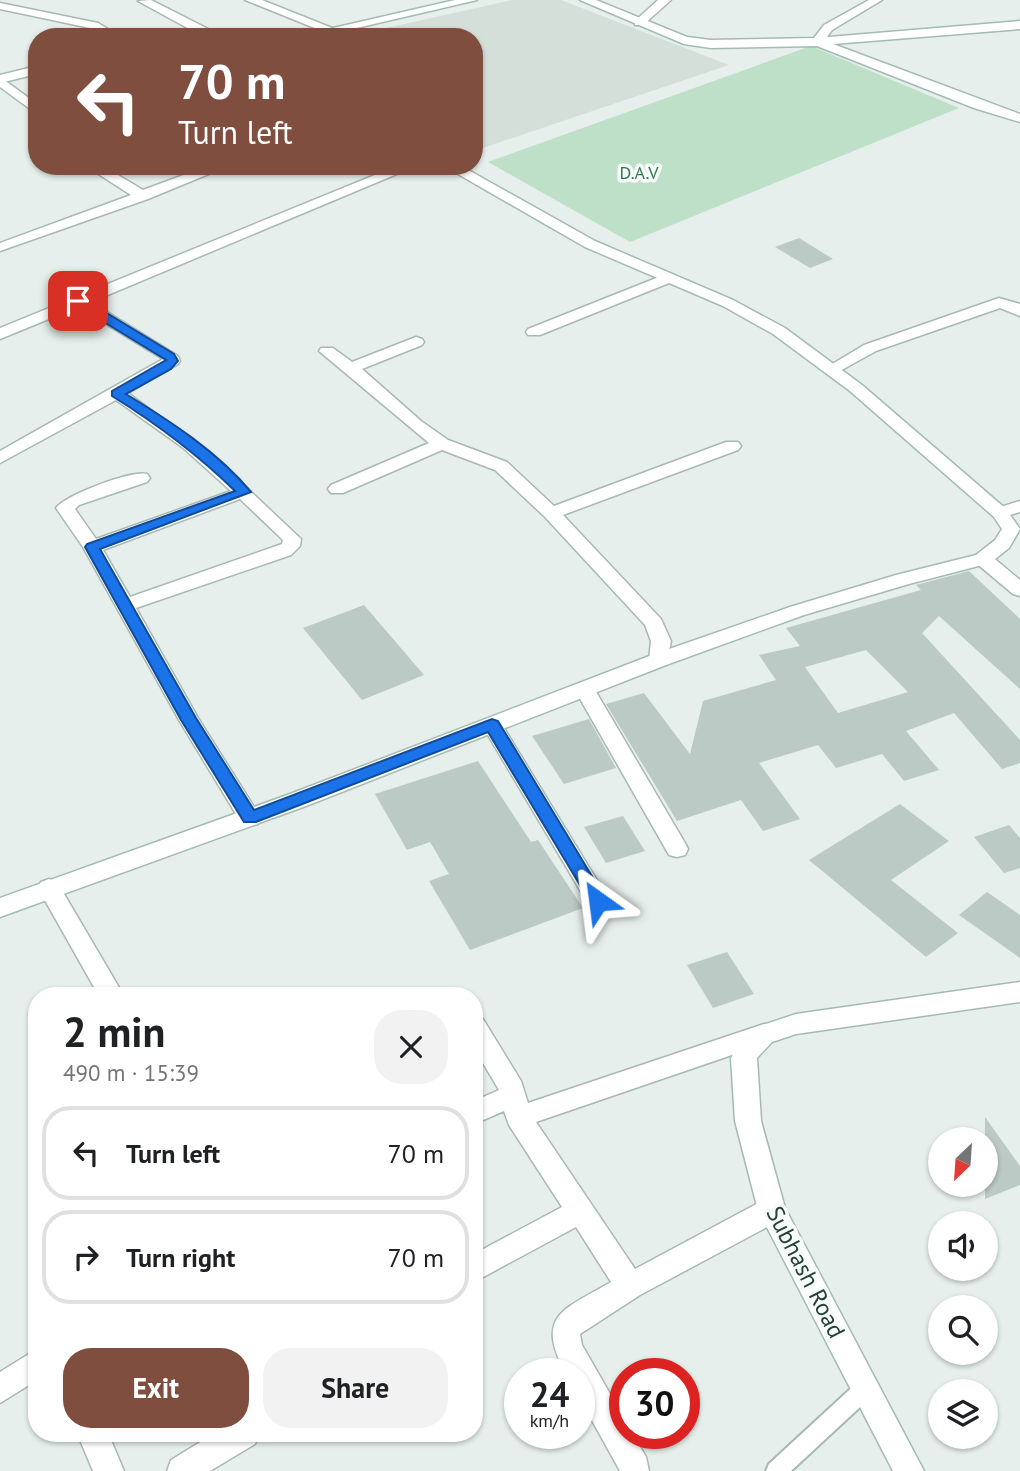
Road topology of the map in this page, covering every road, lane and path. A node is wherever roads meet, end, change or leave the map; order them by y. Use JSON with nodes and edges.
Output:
{"nodes":[{"id":1,"x":251,"y":0,"type":"edge"},
{"id":2,"x":471,"y":0,"type":"edge"},
{"id":3,"x":586,"y":0,"type":"edge"},
{"id":4,"x":665,"y":0,"type":"edge"},
{"id":5,"x":876,"y":0,"type":"edge"},
{"id":6,"x":144,"y":1,"type":"edge"},
{"id":7,"x":0,"y":6,"type":"edge"},
{"id":8,"x":639,"y":23,"type":"junction"},
{"id":9,"x":1020,"y":24,"type":"edge"},
{"id":10,"x":98,"y":28,"type":"edge"},
{"id":11,"x":196,"y":28,"type":"edge"},
{"id":12,"x":326,"y":28,"type":"edge"},
{"id":13,"x":340,"y":28,"type":"edge"},
{"id":14,"x":817,"y":42,"type":"junction"},
{"id":15,"x":28,"y":72,"type":"edge"},
{"id":16,"x":0,"y":80,"type":"edge"},
{"id":17,"x":28,"y":103,"type":"edge"},
{"id":18,"x":1020,"y":118,"type":"edge"},
{"id":19,"x":108,"y":175,"type":"edge"},
{"id":20,"x":198,"y":175,"type":"edge"},
{"id":21,"x":387,"y":175,"type":"edge"},
{"id":22,"x":467,"y":175,"type":"edge"},
{"id":23,"x":143,"y":196,"type":"junction"},
{"id":24,"x":2,"y":247,"type":"edge"},
{"id":25,"x":669,"y":278,"type":"junction"},
{"id":26,"x":78,"y":301,"type":"junction"},
{"id":27,"x":1020,"y":311,"type":"edge"},
{"id":28,"x":534,"y":332,"type":"dead end"},
{"id":29,"x":0,"y":334,"type":"edge"},
{"id":30,"x":416,"y":342,"type":"dead end"},
{"id":31,"x":327,"y":351,"type":"dead end"},
{"id":32,"x":350,"y":368,"type":"junction"},
{"id":33,"x":832,"y":369,"type":"junction"},
{"id":34,"x":117,"y":393,"type":"junction"},
{"id":35,"x":442,"y":444,"type":"junction"},
{"id":36,"x":732,"y":446,"type":"dead end"},
{"id":37,"x":0,"y":458,"type":"edge"},
{"id":38,"x":141,"y":478,"type":"dead end"},
{"id":39,"x":337,"y":489,"type":"dead end"},
{"id":40,"x":244,"y":492,"type":"junction"},
{"id":41,"x":1020,"y":506,"type":"edge"},
{"id":42,"x":551,"y":513,"type":"junction"},
{"id":43,"x":1000,"y":513,"type":"junction"},
{"id":44,"x":92,"y":547,"type":"junction"},
{"id":45,"x":983,"y":559,"type":"junction"},
{"id":46,"x":1020,"y":590,"type":"edge"},
{"id":47,"x":127,"y":605,"type":"junction"},
{"id":48,"x":659,"y":660,"type":"junction"},
{"id":49,"x":585,"y":690,"type":"junction"},
{"id":50,"x":492,"y":725,"type":"junction"},
{"id":51,"x":250,"y":818,"type":"junction"},
{"id":52,"x":677,"y":849,"type":"dead end"},
{"id":53,"x":49,"y":888,"type":"junction"},
{"id":54,"x":598,"y":901,"type":"dead end"},
{"id":55,"x":0,"y":908,"type":"edge"},
{"id":56,"x":106,"y":987,"type":"edge"},
{"id":57,"x":1020,"y":992,"type":"edge"},
{"id":58,"x":775,"y":1030,"type":"junction"},
{"id":59,"x":483,"y":1043,"type":"edge"},
{"id":60,"x":516,"y":1106,"type":"junction"},
{"id":61,"x":483,"y":1112,"type":"edge"},
{"id":62,"x":772,"y":1210,"type":"junction"},
{"id":63,"x":580,"y":1211,"type":"junction"},
{"id":64,"x":483,"y":1264,"type":"edge"},
{"id":65,"x":630,"y":1286,"type":"junction"},
{"id":66,"x":28,"y":1369,"type":"edge"},
{"id":67,"x":866,"y":1388,"type":"junction"},
{"id":68,"x":0,"y":1389,"type":"edge"},
{"id":69,"x":96,"y":1442,"type":"edge"},
{"id":70,"x":229,"y":1442,"type":"edge"},
{"id":71,"x":635,"y":1468,"type":"dead end"},
{"id":72,"x":109,"y":1471,"type":"edge"},
{"id":73,"x":182,"y":1471,"type":"edge"},
{"id":74,"x":776,"y":1471,"type":"edge"},
{"id":75,"x":909,"y":1471,"type":"edge"}],
"edges":[{"from":1,"to":12,"type":"street"},
{"from":2,"to":13,"type":"street"},
{"from":3,"to":8,"type":"street"},
{"from":4,"to":8,"type":"street"},
{"from":5,"to":14,"type":"street"},
{"from":6,"to":11,"type":"street"},
{"from":7,"to":10,"type":"street"},
{"from":8,"to":14,"type":"street"},
{"from":9,"to":14,"type":"street"},
{"from":14,"to":18,"type":"street"},
{"from":15,"to":16,"type":"street"},
{"from":16,"to":17,"type":"street"},
{"from":19,"to":23,"type":"street"},
{"from":20,"to":23,"type":"street"},
{"from":21,"to":26,"type":"street"},
{"from":22,"to":25,"type":"street"},
{"from":23,"to":24,"type":"street"},
{"from":25,"to":28,"type":"street"},
{"from":25,"to":33,"type":"street"},
{"from":26,"to":29,"type":"street"},
{"from":26,"to":34,"type":"street"},
{"from":27,"to":33,"type":"street"},
{"from":30,"to":32,"type":"street"},
{"from":31,"to":32,"type":"street"},
{"from":32,"to":35,"type":"street"},
{"from":33,"to":43,"type":"street"},
{"from":34,"to":37,"type":"street"},
{"from":34,"to":40,"type":"street"},
{"from":35,"to":39,"type":"street"},
{"from":35,"to":42,"type":"street"},
{"from":36,"to":42,"type":"street"},
{"from":38,"to":44,"type":"street"},
{"from":40,"to":44,"type":"street"},
{"from":40,"to":47,"type":"street"},
{"from":41,"to":43,"type":"street"},
{"from":42,"to":48,"type":"street"},
{"from":43,"to":45,"type":"street"},
{"from":44,"to":47,"type":"street"},
{"from":45,"to":46,"type":"street"},
{"from":45,"to":48,"type":"street"},
{"from":47,"to":51,"type":"street"},
{"from":48,"to":49,"type":"street"},
{"from":49,"to":50,"type":"street"},
{"from":49,"to":52,"type":"street"},
{"from":50,"to":51,"type":"street"},
{"from":50,"to":54,"type":"street"},
{"from":51,"to":53,"type":"street"},
{"from":53,"to":55,"type":"street"},
{"from":53,"to":56,"type":"street"},
{"from":57,"to":58,"type":"street","name":"Subhash Road"},
{"from":58,"to":60,"type":"street"},
{"from":58,"to":62,"type":"street","name":"Subhash Road"},
{"from":59,"to":60,"type":"street"},
{"from":60,"to":61,"type":"street"},
{"from":60,"to":63,"type":"street"},
{"from":62,"to":65,"type":"street"},
{"from":62,"to":67,"type":"street","name":"Subhash Road"},
{"from":63,"to":64,"type":"street"},
{"from":63,"to":65,"type":"street"},
{"from":65,"to":71,"type":"street"},
{"from":66,"to":68,"type":"street"},
{"from":67,"to":74,"type":"lane"},
{"from":67,"to":75,"type":"street","name":"Subhash Road"},
{"from":69,"to":72,"type":"street"},
{"from":70,"to":73,"type":"street"}]}
